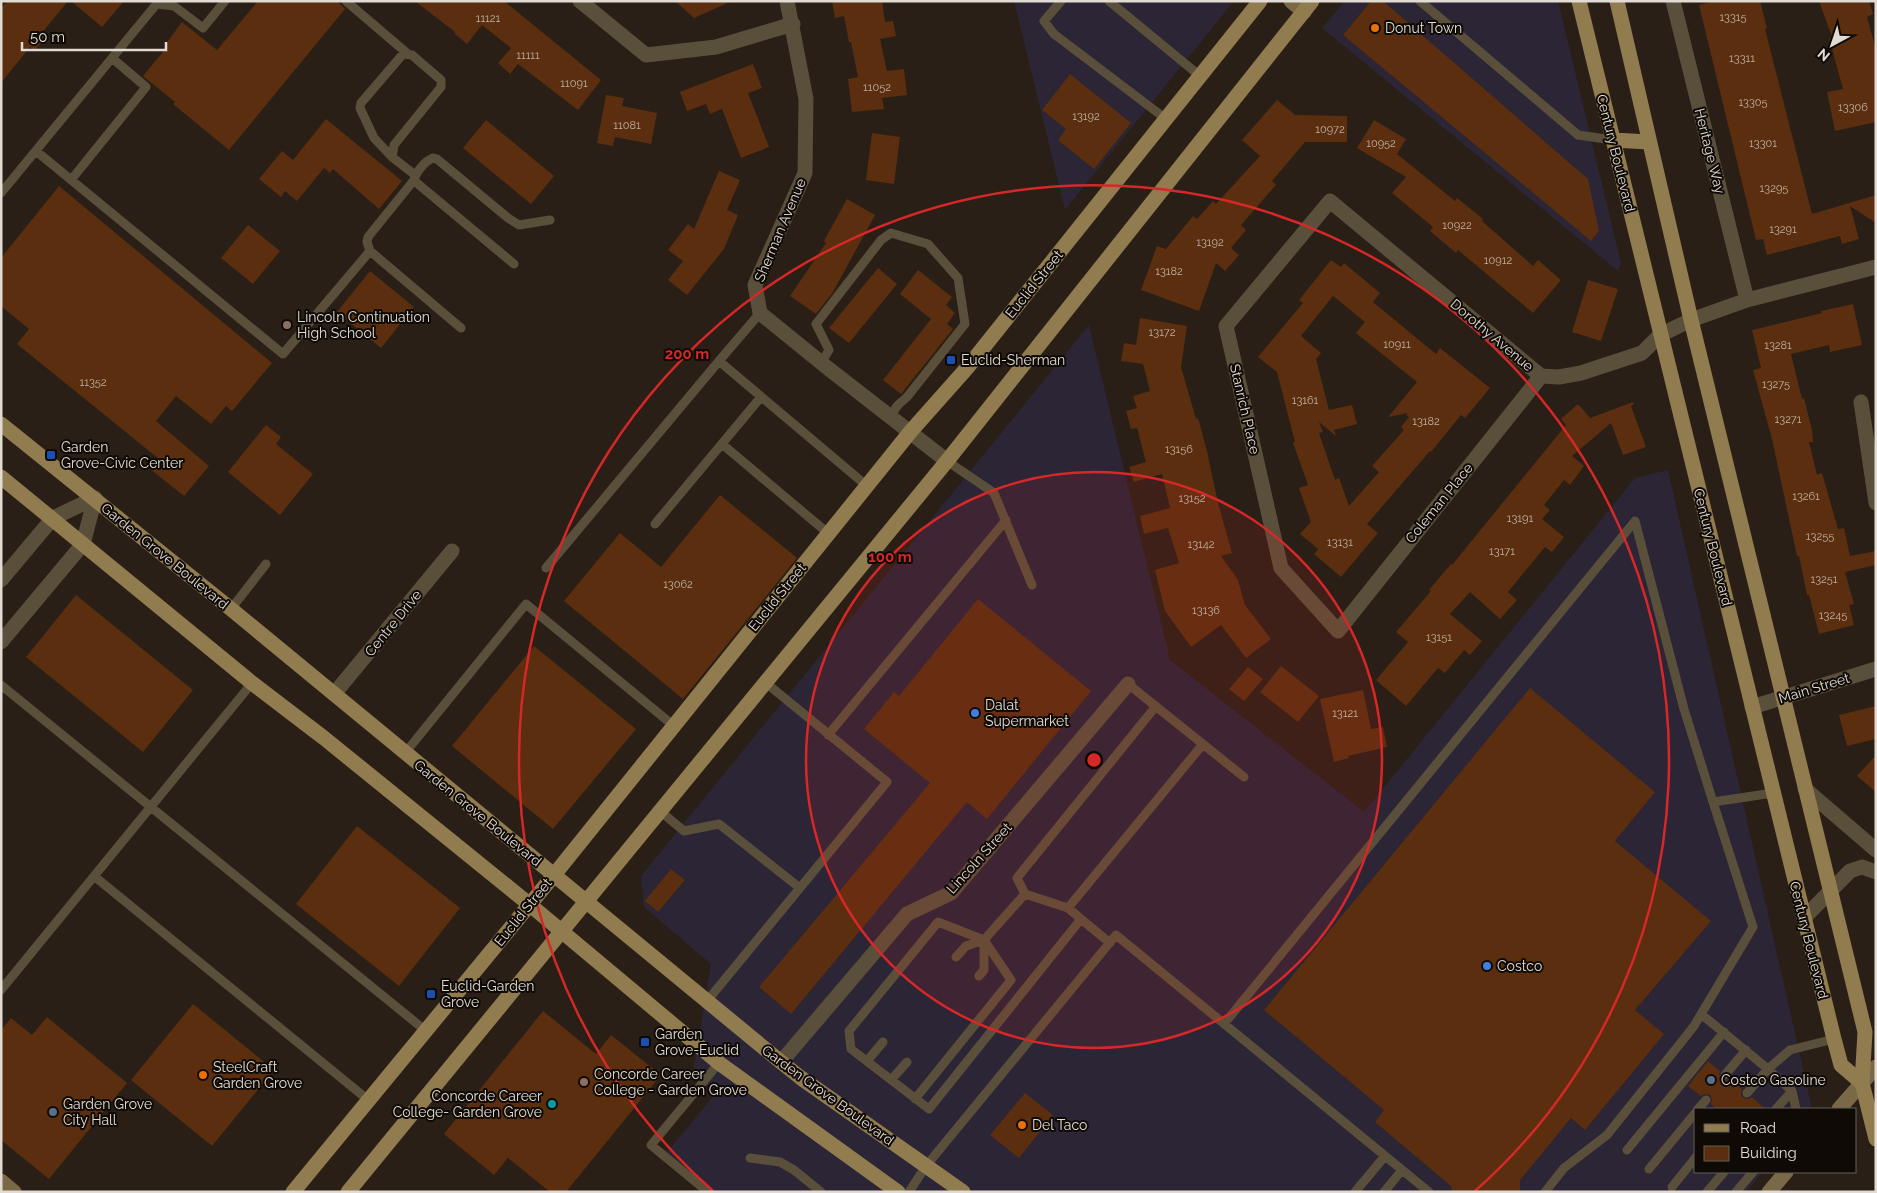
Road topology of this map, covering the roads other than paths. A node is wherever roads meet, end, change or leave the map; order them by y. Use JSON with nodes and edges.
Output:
{"nodes":[{"id":1,"x":225,"y":1,"type":"edge"},
{"id":2,"x":346,"y":1,"type":"edge"},
{"id":3,"x":580,"y":1,"type":"edge"},
{"id":4,"x":787,"y":1,"type":"edge"},
{"id":5,"x":1061,"y":1,"type":"edge"},
{"id":6,"x":1109,"y":1,"type":"edge"},
{"id":7,"x":1260,"y":1,"type":"edge"},
{"id":8,"x":1291,"y":1,"type":"edge"},
{"id":9,"x":1420,"y":1,"type":"edge"},
{"id":10,"x":1579,"y":1,"type":"edge"},
{"id":11,"x":1617,"y":1,"type":"edge"},
{"id":12,"x":1673,"y":1,"type":"edge"},
{"id":13,"x":158,"y":3,"type":"edge"},
{"id":14,"x":1308,"y":6,"type":"edge"},
{"id":15,"x":793,"y":24,"type":"junction"},
{"id":16,"x":408,"y":54,"type":"junction"},
{"id":17,"x":112,"y":58,"type":"junction"},
{"id":18,"x":1200,"y":76,"type":"junction"},
{"id":19,"x":1166,"y":119,"type":"junction"},
{"id":20,"x":1613,"y":140,"type":"junction"},
{"id":21,"x":1649,"y":142,"type":"junction"},
{"id":22,"x":36,"y":152,"type":"junction"},
{"id":23,"x":392,"y":158,"type":"junction"},
{"id":24,"x":415,"y":178,"type":"junction"},
{"id":25,"x":71,"y":180,"type":"junction"},
{"id":26,"x":1,"y":193,"type":"edge"},
{"id":27,"x":1330,"y":201,"type":"joint"},
{"id":28,"x":550,"y":220,"type":"dead end"},
{"id":29,"x":370,"y":251,"type":"junction"},
{"id":30,"x":514,"y":264,"type":"dead end"},
{"id":31,"x":1876,"y":267,"type":"edge"},
{"id":32,"x":1747,"y":300,"type":"junction"},
{"id":33,"x":760,"y":313,"type":"junction"},
{"id":34,"x":1690,"y":320,"type":"junction"},
{"id":35,"x":461,"y":328,"type":"dead end"},
{"id":36,"x":1660,"y":335,"type":"junction"},
{"id":37,"x":719,"y":361,"type":"junction"},
{"id":38,"x":821,"y":363,"type":"junction"},
{"id":39,"x":1541,"y":376,"type":"junction"},
{"id":40,"x":762,"y":397,"type":"junction"},
{"id":41,"x":1861,"y":402,"type":"dead end"},
{"id":42,"x":890,"y":416,"type":"junction"},
{"id":43,"x":1,"y":424,"type":"edge"},
{"id":44,"x":911,"y":431,"type":"junction"},
{"id":45,"x":722,"y":444,"type":"junction"},
{"id":46,"x":947,"y":461,"type":"junction"},
{"id":47,"x":1,"y":477,"type":"edge"},
{"id":48,"x":867,"y":486,"type":"junction"},
{"id":49,"x":1875,"y":494,"type":"edge"},
{"id":50,"x":95,"y":498,"type":"junction"},
{"id":51,"x":53,"y":518,"type":"junction"},
{"id":52,"x":1006,"y":520,"type":"junction"},
{"id":53,"x":655,"y":524,"type":"dead end"},
{"id":54,"x":829,"y":534,"type":"junction"},
{"id":55,"x":83,"y":544,"type":"junction"},
{"id":56,"x":452,"y":551,"type":"dead end"},
{"id":57,"x":266,"y":564,"type":"dead end"},
{"id":58,"x":546,"y":568,"type":"dead end"},
{"id":59,"x":1,"y":580,"type":"edge"},
{"id":60,"x":1032,"y":586,"type":"dead end"},
{"id":61,"x":231,"y":609,"type":"junction"},
{"id":62,"x":1338,"y":631,"type":"joint"},
{"id":63,"x":1,"y":642,"type":"edge"},
{"id":64,"x":1876,"y":669,"type":"edge"},
{"id":65,"x":252,"y":683,"type":"junction"},
{"id":66,"x":766,"y":683,"type":"junction"},
{"id":67,"x":1,"y":684,"type":"edge"},
{"id":68,"x":1128,"y":684,"type":"joint"},
{"id":69,"x":334,"y":694,"type":"junction"},
{"id":70,"x":1782,"y":697,"type":"junction"},
{"id":71,"x":1156,"y":706,"type":"junction"},
{"id":72,"x":1752,"y":707,"type":"junction"},
{"id":73,"x":674,"y":726,"type":"junction"},
{"id":74,"x":828,"y":734,"type":"junction"},
{"id":75,"x":1203,"y":744,"type":"junction"},
{"id":76,"x":405,"y":753,"type":"junction"},
{"id":77,"x":1244,"y":776,"type":"dead end"},
{"id":78,"x":1805,"y":789,"type":"junction"},
{"id":79,"x":1773,"y":793,"type":"junction"},
{"id":80,"x":1713,"y":802,"type":"junction"},
{"id":81,"x":151,"y":807,"type":"junction"},
{"id":82,"x":660,"y":811,"type":"junction"},
{"id":83,"x":1876,"y":850,"type":"edge"},
{"id":84,"x":1876,"y":872,"type":"edge"},
{"id":85,"x":554,"y":875,"type":"junction"},
{"id":86,"x":94,"y":876,"type":"junction"},
{"id":87,"x":800,"y":888,"type":"junction"},
{"id":88,"x":1830,"y":891,"type":"junction"},
{"id":89,"x":1025,"y":894,"type":"junction"},
{"id":90,"x":586,"y":903,"type":"junction"},
{"id":91,"x":529,"y":904,"type":"junction"},
{"id":92,"x":1068,"y":908,"type":"junction"},
{"id":93,"x":1804,"y":918,"type":"junction"},
{"id":94,"x":1081,"y":920,"type":"junction"},
{"id":95,"x":561,"y":932,"type":"junction"},
{"id":96,"x":984,"y":940,"type":"junction"},
{"id":97,"x":1110,"y":943,"type":"junction"},
{"id":98,"x":956,"y":957,"type":"dead end"},
{"id":99,"x":979,"y":976,"type":"dead end"},
{"id":100,"x":1,"y":990,"type":"edge"},
{"id":101,"x":707,"y":1002,"type":"junction"},
{"id":102,"x":1701,"y":1014,"type":"junction"},
{"id":103,"x":1224,"y":1024,"type":"junction"},
{"id":104,"x":426,"y":1031,"type":"junction"},
{"id":105,"x":1724,"y":1032,"type":"junction"},
{"id":106,"x":1834,"y":1039,"type":"junction"},
{"id":107,"x":883,"y":1042,"type":"dead end"},
{"id":108,"x":1746,"y":1050,"type":"junction"},
{"id":109,"x":867,"y":1061,"type":"junction"},
{"id":110,"x":780,"y":1062,"type":"junction"},
{"id":111,"x":907,"y":1062,"type":"dead end"},
{"id":112,"x":719,"y":1063,"type":"junction"},
{"id":113,"x":1876,"y":1067,"type":"edge"},
{"id":114,"x":1768,"y":1069,"type":"junction"},
{"id":115,"x":1725,"y":1075,"type":"dead end"},
{"id":116,"x":891,"y":1080,"type":"junction"},
{"id":117,"x":1862,"y":1083,"type":"junction"},
{"id":118,"x":1792,"y":1091,"type":"junction"},
{"id":119,"x":1747,"y":1093,"type":"dead end"},
{"id":120,"x":368,"y":1099,"type":"junction"},
{"id":121,"x":916,"y":1099,"type":"junction"},
{"id":122,"x":1706,"y":1100,"type":"dead end"},
{"id":123,"x":1699,"y":1108,"type":"edge"},
{"id":124,"x":1777,"y":1108,"type":"edge"},
{"id":125,"x":1796,"y":1108,"type":"edge"},
{"id":126,"x":1840,"y":1108,"type":"edge"},
{"id":127,"x":1694,"y":1114,"type":"edge"},
{"id":128,"x":1876,"y":1138,"type":"edge"},
{"id":129,"x":1627,"y":1150,"type":"dead end"},
{"id":130,"x":1385,"y":1156,"type":"junction"},
{"id":131,"x":750,"y":1158,"type":"dead end"},
{"id":132,"x":1694,"y":1160,"type":"edge"},
{"id":133,"x":926,"y":1166,"type":"junction"},
{"id":134,"x":1649,"y":1169,"type":"dead end"},
{"id":135,"x":1402,"y":1170,"type":"junction"},
{"id":136,"x":1723,"y":1173,"type":"edge"},
{"id":137,"x":1752,"y":1173,"type":"edge"},
{"id":138,"x":1785,"y":1173,"type":"edge"},
{"id":139,"x":1,"y":1181,"type":"edge"},
{"id":140,"x":1672,"y":1187,"type":"dead end"},
{"id":141,"x":706,"y":1191,"type":"edge"},
{"id":142,"x":14,"y":1192,"type":"edge"},
{"id":143,"x":292,"y":1192,"type":"edge"},
{"id":144,"x":348,"y":1192,"type":"edge"},
{"id":145,"x":821,"y":1192,"type":"edge"},
{"id":146,"x":898,"y":1192,"type":"edge"},
{"id":147,"x":909,"y":1192,"type":"edge"},
{"id":148,"x":963,"y":1192,"type":"edge"},
{"id":149,"x":1355,"y":1192,"type":"edge"},
{"id":150,"x":1384,"y":1192,"type":"edge"},
{"id":151,"x":1429,"y":1192,"type":"edge"},
{"id":152,"x":1545,"y":1192,"type":"edge"},
{"id":153,"x":1707,"y":1192,"type":"edge"},
{"id":154,"x":1736,"y":1192,"type":"edge"},
{"id":155,"x":1769,"y":1192,"type":"edge"}],
"edges":[{"from":1,"to":13,"type":"lane"},
{"from":2,"to":16,"type":"lane"},
{"from":3,"to":15,"type":"street"},
{"from":4,"to":15,"type":"street","name":"Sherman Avenue"},
{"from":5,"to":19,"type":"lane"},
{"from":6,"to":18,"type":"lane"},
{"from":7,"to":18,"type":"main road","name":"Euclid Street"},
{"from":8,"to":14,"type":"street"},
{"from":9,"to":20,"type":"lane"},
{"from":10,"to":20,"type":"main road","name":"Century Boulevard"},
{"from":11,"to":21,"type":"main road"},
{"from":12,"to":32,"type":"street","name":"Heritage Way"},
{"from":13,"to":17,"type":"lane"},
{"from":14,"to":46,"type":"main road"},
{"from":15,"to":33,"type":"street","name":"Sherman Avenue"},
{"from":16,"to":23,"type":"lane"},
{"from":16,"to":23,"type":"lane"},
{"from":17,"to":22,"type":"lane"},
{"from":17,"to":25,"type":"lane"},
{"from":18,"to":19,"type":"main road","name":"Euclid Street"},
{"from":19,"to":44,"type":"main road","name":"Euclid Street"},
{"from":20,"to":21,"type":"main road"},
{"from":20,"to":36,"type":"main road","name":"Century Boulevard"},
{"from":21,"to":34,"type":"main road"},
{"from":22,"to":25,"type":"lane"},
{"from":22,"to":26,"type":"lane"},
{"from":23,"to":24,"type":"lane"},
{"from":24,"to":28,"type":"lane"},
{"from":24,"to":29,"type":"lane"},
{"from":24,"to":30,"type":"lane"},
{"from":25,"to":29,"type":"lane"},
{"from":27,"to":39,"type":"street","name":"Dorothy Avenue"},
{"from":27,"to":62,"type":"street","name":"Stanrich Place"},
{"from":29,"to":35,"type":"lane"},
{"from":31,"to":32,"type":"street","name":"Dorothy Avenue"},
{"from":32,"to":34,"type":"street","name":"Dorothy Avenue"},
{"from":33,"to":37,"type":"lane"},
{"from":33,"to":38,"type":"street"},
{"from":34,"to":36,"type":"street","name":"Dorothy Avenue"},
{"from":34,"to":70,"type":"main road"},
{"from":36,"to":39,"type":"street","name":"Dorothy Avenue"},
{"from":36,"to":72,"type":"main road","name":"Century Boulevard"},
{"from":37,"to":40,"type":"lane"},
{"from":37,"to":58,"type":"lane"},
{"from":38,"to":42,"type":"street"},
{"from":38,"to":42,"type":"lane"},
{"from":39,"to":62,"type":"street","name":"Coleman Place"},
{"from":40,"to":45,"type":"lane"},
{"from":40,"to":48,"type":"lane"},
{"from":41,"to":49,"type":"street"},
{"from":42,"to":44,"type":"street"},
{"from":43,"to":50,"type":"main road","name":"Garden Grove Boulevard"},
{"from":44,"to":46,"type":"street"},
{"from":44,"to":48,"type":"main road","name":"Euclid Street"},
{"from":45,"to":53,"type":"lane"},
{"from":45,"to":54,"type":"lane"},
{"from":46,"to":52,"type":"lane"},
{"from":46,"to":66,"type":"main road"},
{"from":47,"to":51,"type":"main road"},
{"from":48,"to":54,"type":"main road","name":"Euclid Street"},
{"from":50,"to":51,"type":"street"},
{"from":50,"to":55,"type":"street"},
{"from":50,"to":61,"type":"main road","name":"Garden Grove Boulevard"},
{"from":51,"to":55,"type":"main road"},
{"from":51,"to":59,"type":"street"},
{"from":52,"to":60,"type":"lane"},
{"from":52,"to":74,"type":"lane"},
{"from":54,"to":73,"type":"main road","name":"Euclid Street"},
{"from":55,"to":63,"type":"street"},
{"from":55,"to":65,"type":"main road"},
{"from":56,"to":69,"type":"street","name":"Centre Drive"},
{"from":57,"to":61,"type":"lane"},
{"from":61,"to":69,"type":"main road","name":"Garden Grove Boulevard"},
{"from":64,"to":70,"type":"street","name":"Main Street"},
{"from":65,"to":81,"type":"lane"},
{"from":65,"to":91,"type":"main road"},
{"from":66,"to":74,"type":"lane"},
{"from":66,"to":82,"type":"main road"},
{"from":67,"to":81,"type":"lane"},
{"from":68,"to":71,"type":"lane"},
{"from":68,"to":110,"type":"street","name":"Lincoln Street"},
{"from":69,"to":76,"type":"main road","name":"Garden Grove Boulevard"},
{"from":70,"to":72,"type":"street","name":"Main Street"},
{"from":70,"to":78,"type":"main road"},
{"from":71,"to":75,"type":"lane"},
{"from":71,"to":89,"type":"lane"},
{"from":72,"to":79,"type":"main road","name":"Century Boulevard"},
{"from":73,"to":76,"type":"lane"},
{"from":73,"to":85,"type":"main road","name":"Euclid Street"},
{"from":74,"to":87,"type":"lane"},
{"from":75,"to":77,"type":"lane"},
{"from":75,"to":92,"type":"lane"},
{"from":76,"to":85,"type":"main road","name":"Garden Grove Boulevard"},
{"from":78,"to":83,"type":"street"},
{"from":78,"to":88,"type":"main road"},
{"from":79,"to":80,"type":"lane"},
{"from":79,"to":93,"type":"main road","name":"Century Boulevard"},
{"from":80,"to":102,"type":"lane"},
{"from":80,"to":103,"type":"lane"},
{"from":81,"to":86,"type":"lane"},
{"from":81,"to":104,"type":"lane"},
{"from":82,"to":87,"type":"lane"},
{"from":82,"to":90,"type":"main road"},
{"from":84,"to":88,"type":"street"},
{"from":85,"to":90,"type":"main road","name":"Garden Grove Boulevard"},
{"from":85,"to":91,"type":"main road","name":"Euclid Street"},
{"from":86,"to":100,"type":"lane"},
{"from":86,"to":120,"type":"lane"},
{"from":87,"to":101,"type":"lane"},
{"from":88,"to":93,"type":"street"},
{"from":88,"to":117,"type":"main road"},
{"from":89,"to":92,"type":"lane"},
{"from":89,"to":96,"type":"lane"},
{"from":90,"to":95,"type":"main road"},
{"from":90,"to":101,"type":"main road","name":"Garden Grove Boulevard"},
{"from":91,"to":95,"type":"main road"},
{"from":91,"to":104,"type":"main road","name":"Euclid Street"},
{"from":92,"to":94,"type":"lane"},
{"from":93,"to":106,"type":"main road","name":"Century Boulevard"},
{"from":94,"to":97,"type":"lane"},
{"from":94,"to":121,"type":"lane"},
{"from":95,"to":112,"type":"main road"},
{"from":95,"to":144,"type":"main road"},
{"from":96,"to":98,"type":"lane"},
{"from":96,"to":99,"type":"lane"},
{"from":96,"to":109,"type":"lane"},
{"from":96,"to":121,"type":"lane"},
{"from":97,"to":103,"type":"lane"},
{"from":97,"to":133,"type":"lane"},
{"from":101,"to":110,"type":"main road","name":"Garden Grove Boulevard"},
{"from":102,"to":105,"type":"lane"},
{"from":102,"to":152,"type":"lane"},
{"from":103,"to":130,"type":"lane"},
{"from":104,"to":120,"type":"main road","name":"Euclid Street"},
{"from":105,"to":108,"type":"lane"},
{"from":105,"to":129,"type":"lane"},
{"from":106,"to":114,"type":"lane"},
{"from":106,"to":117,"type":"main road","name":"Century Boulevard"},
{"from":107,"to":109,"type":"lane"},
{"from":108,"to":114,"type":"lane"},
{"from":108,"to":115,"type":"lane"},
{"from":109,"to":116,"type":"lane"},
{"from":110,"to":133,"type":"main road","name":"Garden Grove Boulevard"},
{"from":111,"to":116,"type":"lane"},
{"from":112,"to":141,"type":"lane"},
{"from":112,"to":146,"type":"main road"},
{"from":113,"to":117,"type":"street"},
{"from":114,"to":118,"type":"lane"},
{"from":114,"to":119,"type":"lane"},
{"from":116,"to":121,"type":"lane"},
{"from":117,"to":126,"type":"street"},
{"from":117,"to":128,"type":"main road"},
{"from":118,"to":124,"type":"lane"},
{"from":118,"to":125,"type":"lane"},
{"from":120,"to":143,"type":"main road","name":"Euclid Street"},
{"from":122,"to":123,"type":"lane"},
{"from":127,"to":134,"type":"lane"},
{"from":130,"to":135,"type":"lane"},
{"from":130,"to":149,"type":"lane"},
{"from":131,"to":145,"type":"lane"},
{"from":132,"to":140,"type":"lane"},
{"from":133,"to":147,"type":"lane"},
{"from":133,"to":148,"type":"main road","name":"Garden Grove Boulevard"},
{"from":135,"to":150,"type":"lane"},
{"from":135,"to":151,"type":"lane"},
{"from":136,"to":153,"type":"lane"},
{"from":137,"to":154,"type":"lane"},
{"from":138,"to":155,"type":"street"},
{"from":139,"to":142,"type":"street"}]}
